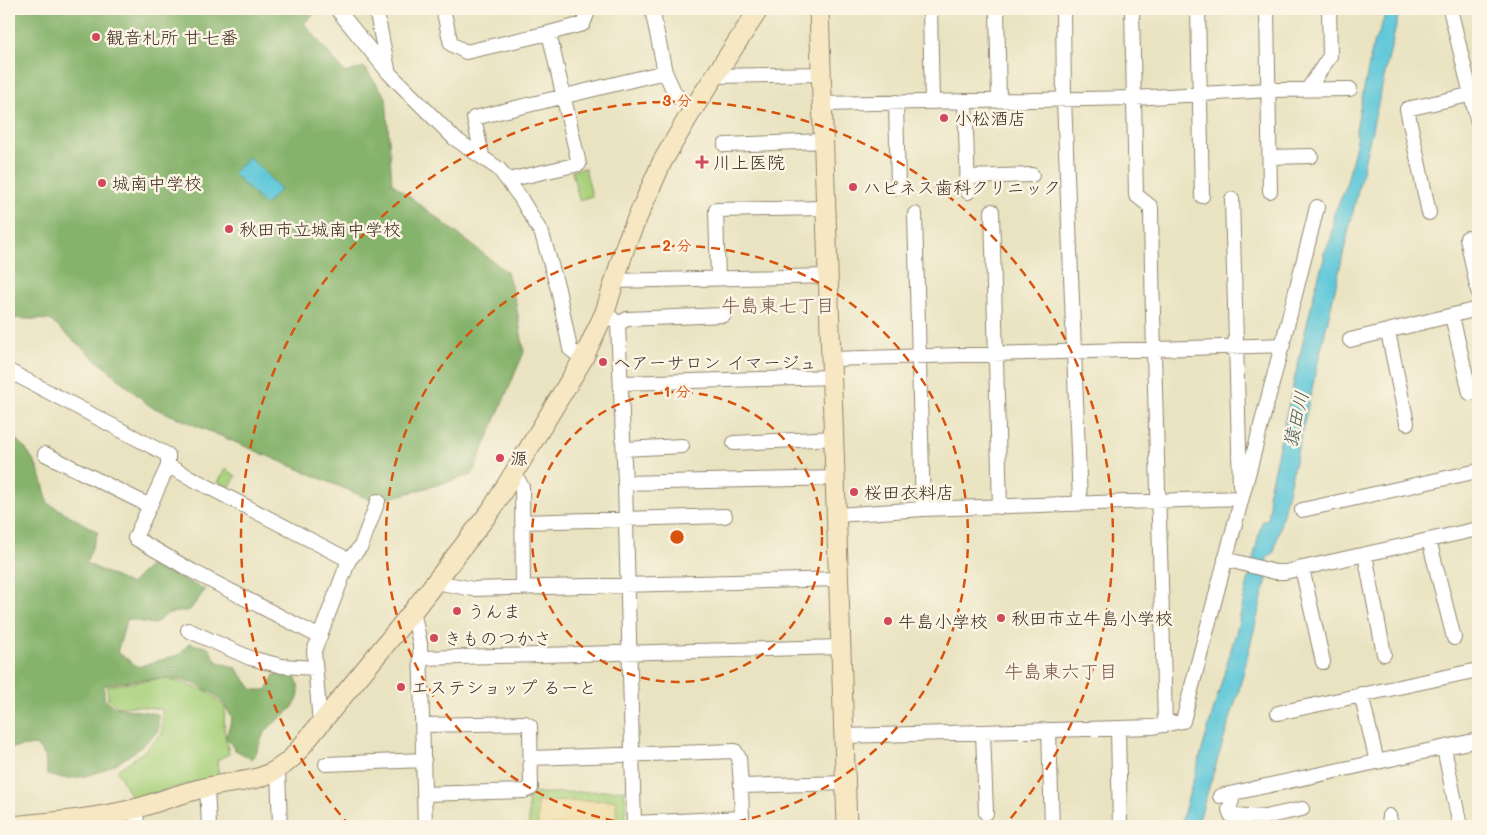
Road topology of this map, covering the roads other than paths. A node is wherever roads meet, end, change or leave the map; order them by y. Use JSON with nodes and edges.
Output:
{"nodes":[{"id":1,"x":337,"y":9,"type":"edge"},
{"id":2,"x":376,"y":9,"type":"edge"},
{"id":3,"x":443,"y":9,"type":"edge"},
{"id":4,"x":586,"y":9,"type":"edge"},
{"id":5,"x":652,"y":9,"type":"edge"},
{"id":6,"x":759,"y":9,"type":"edge"},
{"id":7,"x":819,"y":9,"type":"edge"},
{"id":8,"x":930,"y":9,"type":"edge"},
{"id":9,"x":997,"y":9,"type":"edge"},
{"id":10,"x":1063,"y":9,"type":"edge"},
{"id":11,"x":1132,"y":9,"type":"edge"},
{"id":12,"x":1198,"y":9,"type":"edge"},
{"id":13,"x":1267,"y":9,"type":"edge"},
{"id":14,"x":1329,"y":9,"type":"edge"},
{"id":15,"x":1450,"y":9,"type":"edge"},
{"id":16,"x":549,"y":33,"type":"junction"},
{"id":17,"x":388,"y":72,"type":"junction"},
{"id":18,"x":665,"y":72,"type":"junction"},
{"id":19,"x":822,"y":74,"type":"junction"},
{"id":20,"x":715,"y":76,"type":"junction"},
{"id":21,"x":1308,"y":89,"type":"junction"},
{"id":22,"x":1350,"y":89,"type":"dead end"},
{"id":23,"x":1268,"y":90,"type":"junction"},
{"id":24,"x":1201,"y":92,"type":"junction"},
{"id":25,"x":1475,"y":94,"type":"edge"},
{"id":26,"x":565,"y":98,"type":"junction"},
{"id":27,"x":1134,"y":98,"type":"junction"},
{"id":28,"x":1064,"y":99,"type":"junction"},
{"id":29,"x":998,"y":100,"type":"junction"},
{"id":30,"x":964,"y":101,"type":"junction"},
{"id":31,"x":896,"y":102,"type":"junction"},
{"id":32,"x":932,"y":102,"type":"junction"},
{"id":33,"x":823,"y":104,"type":"junction"},
{"id":34,"x":693,"y":109,"type":"junction"},
{"id":35,"x":1478,"y":122,"type":"edge"},
{"id":36,"x":824,"y":141,"type":"junction"},
{"id":37,"x":725,"y":146,"type":"dead end"},
{"id":38,"x":482,"y":156,"type":"junction"},
{"id":39,"x":1311,"y":156,"type":"dead end"},
{"id":40,"x":1270,"y":157,"type":"junction"},
{"id":41,"x":1032,"y":175,"type":"dead end"},
{"id":42,"x":967,"y":177,"type":"junction"},
{"id":43,"x":508,"y":180,"type":"junction"},
{"id":44,"x":898,"y":188,"type":"dead end"},
{"id":45,"x":1270,"y":191,"type":"dead end"},
{"id":46,"x":968,"y":192,"type":"dead end"},
{"id":47,"x":1202,"y":196,"type":"dead end"},
{"id":48,"x":1232,"y":199,"type":"dead end"},
{"id":49,"x":1317,"y":207,"type":"dead end"},
{"id":50,"x":827,"y":208,"type":"junction"},
{"id":51,"x":992,"y":211,"type":"dead end"},
{"id":52,"x":1429,"y":213,"type":"dead end"},
{"id":53,"x":915,"y":214,"type":"dead end"},
{"id":54,"x":1467,"y":238,"type":"dead end"},
{"id":55,"x":829,"y":276,"type":"junction"},
{"id":56,"x":718,"y":278,"type":"junction"},
{"id":57,"x":614,"y":281,"type":"junction"},
{"id":58,"x":1478,"y":291,"type":"edge"},
{"id":59,"x":1478,"y":309,"type":"edge"},
{"id":60,"x":724,"y":315,"type":"dead end"},
{"id":61,"x":1452,"y":316,"type":"junction"},
{"id":62,"x":612,"y":318,"type":"junction"},
{"id":63,"x":1388,"y":332,"type":"junction"},
{"id":64,"x":1350,"y":340,"type":"dead end"},
{"id":65,"x":1283,"y":345,"type":"junction"},
{"id":66,"x":1235,"y":346,"type":"junction"},
{"id":67,"x":1153,"y":349,"type":"junction"},
{"id":68,"x":1074,"y":352,"type":"junction"},
{"id":69,"x":995,"y":354,"type":"junction"},
{"id":70,"x":920,"y":356,"type":"junction"},
{"id":71,"x":583,"y":359,"type":"junction"},
{"id":72,"x":832,"y":368,"type":"junction"},
{"id":73,"x":9,"y":371,"type":"edge"},
{"id":74,"x":621,"y":383,"type":"junction"},
{"id":75,"x":1470,"y":393,"type":"dead end"},
{"id":76,"x":1408,"y":423,"type":"dead end"},
{"id":77,"x":835,"y":438,"type":"junction"},
{"id":78,"x":734,"y":443,"type":"dead end"},
{"id":79,"x":682,"y":446,"type":"dead end"},
{"id":80,"x":624,"y":449,"type":"junction"},
{"id":81,"x":45,"y":454,"type":"dead end"},
{"id":82,"x":168,"y":466,"type":"junction"},
{"id":83,"x":1478,"y":472,"type":"edge"},
{"id":84,"x":514,"y":473,"type":"junction"},
{"id":85,"x":836,"y":478,"type":"junction"},
{"id":86,"x":625,"y":483,"type":"junction"},
{"id":87,"x":1240,"y":498,"type":"junction"},
{"id":88,"x":1160,"y":500,"type":"junction"},
{"id":89,"x":378,"y":501,"type":"dead end"},
{"id":90,"x":1080,"y":502,"type":"junction"},
{"id":91,"x":150,"y":506,"type":"junction"},
{"id":92,"x":1000,"y":507,"type":"junction"},
{"id":93,"x":923,"y":508,"type":"junction"},
{"id":94,"x":1302,"y":510,"type":"dead end"},
{"id":95,"x":837,"y":515,"type":"junction"},
{"id":96,"x":725,"y":516,"type":"dead end"},
{"id":97,"x":626,"y":519,"type":"junction"},
{"id":98,"x":522,"y":522,"type":"junction"},
{"id":99,"x":1478,"y":530,"type":"edge"},
{"id":100,"x":1429,"y":540,"type":"junction"},
{"id":101,"x":1364,"y":554,"type":"junction"},
{"id":102,"x":1225,"y":559,"type":"junction"},
{"id":103,"x":349,"y":560,"type":"junction"},
{"id":104,"x":1302,"y":568,"type":"junction"},
{"id":105,"x":839,"y":579,"type":"junction"},
{"id":106,"x":436,"y":582,"type":"junction"},
{"id":107,"x":628,"y":586,"type":"junction"},
{"id":108,"x":523,"y":588,"type":"junction"},
{"id":109,"x":413,"y":611,"type":"junction"},
{"id":110,"x":188,"y":630,"type":"dead end"},
{"id":111,"x":320,"y":636,"type":"junction"},
{"id":112,"x":1454,"y":638,"type":"dead end"},
{"id":113,"x":842,"y":647,"type":"junction"},
{"id":114,"x":630,"y":653,"type":"junction"},
{"id":115,"x":1384,"y":654,"type":"dead end"},
{"id":116,"x":421,"y":658,"type":"junction"},
{"id":117,"x":1323,"y":662,"type":"dead end"},
{"id":118,"x":315,"y":668,"type":"junction"},
{"id":119,"x":1478,"y":670,"type":"edge"},
{"id":120,"x":1361,"y":694,"type":"junction"},
{"id":121,"x":1278,"y":713,"type":"dead end"},
{"id":122,"x":320,"y":724,"type":"junction"},
{"id":123,"x":1165,"y":725,"type":"junction"},
{"id":124,"x":422,"y":726,"type":"junction"},
{"id":125,"x":1118,"y":728,"type":"junction"},
{"id":126,"x":1048,"y":730,"type":"junction"},
{"id":127,"x":982,"y":732,"type":"junction"},
{"id":128,"x":845,"y":736,"type":"junction"},
{"id":129,"x":1478,"y":740,"type":"edge"},
{"id":130,"x":1444,"y":748,"type":"junction"},
{"id":131,"x":633,"y":756,"type":"junction"},
{"id":132,"x":531,"y":758,"type":"junction"},
{"id":133,"x":424,"y":760,"type":"junction"},
{"id":134,"x":1377,"y":762,"type":"junction"},
{"id":135,"x":326,"y":764,"type":"dead end"},
{"id":136,"x":278,"y":770,"type":"junction"},
{"id":137,"x":846,"y":783,"type":"junction"},
{"id":138,"x":741,"y":786,"type":"junction"},
{"id":139,"x":207,"y":787,"type":"junction"},
{"id":140,"x":1234,"y":793,"type":"junction"},
{"id":141,"x":424,"y":794,"type":"junction"},
{"id":142,"x":1220,"y":796,"type":"dead end"},
{"id":143,"x":1302,"y":809,"type":"dead end"},
{"id":144,"x":986,"y":813,"type":"dead end"},
{"id":145,"x":137,"y":817,"type":"edge"},
{"id":146,"x":73,"y":824,"type":"edge"},
{"id":147,"x":634,"y":824,"type":"edge"},
{"id":148,"x":9,"y":826,"type":"edge"},
{"id":149,"x":209,"y":826,"type":"edge"},
{"id":150,"x":280,"y":826,"type":"edge"},
{"id":151,"x":425,"y":826,"type":"edge"},
{"id":152,"x":847,"y":826,"type":"edge"},
{"id":153,"x":1052,"y":826,"type":"edge"},
{"id":154,"x":1120,"y":826,"type":"edge"},
{"id":155,"x":1460,"y":826,"type":"edge"}],
"edges":[{"from":1,"to":17,"type":"street"},
{"from":2,"to":17,"type":"street"},
{"from":3,"to":16,"type":"street"},
{"from":4,"to":16,"type":"street"},
{"from":5,"to":18,"type":"street"},
{"from":6,"to":20,"type":"street"},
{"from":7,"to":19,"type":"street"},
{"from":8,"to":32,"type":"street"},
{"from":9,"to":29,"type":"street"},
{"from":10,"to":28,"type":"street"},
{"from":11,"to":27,"type":"street"},
{"from":12,"to":24,"type":"street"},
{"from":13,"to":23,"type":"street"},
{"from":14,"to":21,"type":"street"},
{"from":15,"to":25,"type":"street"},
{"from":16,"to":26,"type":"street"},
{"from":17,"to":38,"type":"street"},
{"from":18,"to":26,"type":"street"},
{"from":18,"to":34,"type":"street"},
{"from":19,"to":20,"type":"street"},
{"from":19,"to":33,"type":"street"},
{"from":20,"to":34,"type":"street"},
{"from":21,"to":22,"type":"street"},
{"from":21,"to":23,"type":"street"},
{"from":23,"to":24,"type":"street"},
{"from":23,"to":40,"type":"street"},
{"from":24,"to":27,"type":"street"},
{"from":24,"to":47,"type":"street"},
{"from":25,"to":35,"type":"street"},
{"from":25,"to":52,"type":"street"},
{"from":26,"to":38,"type":"street"},
{"from":26,"to":43,"type":"street"},
{"from":27,"to":28,"type":"street"},
{"from":27,"to":67,"type":"street"},
{"from":28,"to":29,"type":"street"},
{"from":28,"to":68,"type":"street"},
{"from":29,"to":30,"type":"street"},
{"from":30,"to":32,"type":"street"},
{"from":30,"to":42,"type":"street"},
{"from":31,"to":32,"type":"street"},
{"from":31,"to":33,"type":"street"},
{"from":31,"to":44,"type":"street"},
{"from":33,"to":36,"type":"street"},
{"from":34,"to":57,"type":"street"},
{"from":36,"to":37,"type":"street"},
{"from":36,"to":50,"type":"street"},
{"from":38,"to":43,"type":"street"},
{"from":39,"to":40,"type":"street"},
{"from":40,"to":45,"type":"street"},
{"from":41,"to":42,"type":"street"},
{"from":42,"to":46,"type":"street"},
{"from":43,"to":71,"type":"street"},
{"from":48,"to":66,"type":"street"},
{"from":49,"to":65,"type":"street"},
{"from":50,"to":55,"type":"street"},
{"from":50,"to":56,"type":"street"},
{"from":51,"to":69,"type":"street"},
{"from":53,"to":70,"type":"street"},
{"from":54,"to":58,"type":"street"},
{"from":55,"to":56,"type":"street"},
{"from":55,"to":72,"type":"street"},
{"from":56,"to":57,"type":"street"},
{"from":57,"to":62,"type":"street"},
{"from":59,"to":61,"type":"street"},
{"from":60,"to":62,"type":"street"},
{"from":61,"to":63,"type":"street"},
{"from":61,"to":75,"type":"street"},
{"from":62,"to":71,"type":"street"},
{"from":62,"to":74,"type":"street"},
{"from":63,"to":64,"type":"street"},
{"from":63,"to":76,"type":"street"},
{"from":65,"to":66,"type":"street"},
{"from":65,"to":87,"type":"street"},
{"from":66,"to":67,"type":"street"},
{"from":66,"to":87,"type":"street"},
{"from":67,"to":68,"type":"street"},
{"from":67,"to":88,"type":"street"},
{"from":68,"to":69,"type":"street"},
{"from":68,"to":90,"type":"street"},
{"from":69,"to":70,"type":"street"},
{"from":69,"to":92,"type":"street"},
{"from":70,"to":72,"type":"street"},
{"from":70,"to":93,"type":"street"},
{"from":71,"to":84,"type":"street"},
{"from":72,"to":74,"type":"street"},
{"from":72,"to":77,"type":"street"},
{"from":73,"to":82,"type":"street"},
{"from":74,"to":80,"type":"street"},
{"from":77,"to":78,"type":"street"},
{"from":77,"to":85,"type":"street"},
{"from":79,"to":80,"type":"street"},
{"from":80,"to":86,"type":"street"},
{"from":81,"to":91,"type":"street"},
{"from":82,"to":91,"type":"street"},
{"from":82,"to":103,"type":"street"},
{"from":83,"to":94,"type":"street"},
{"from":84,"to":98,"type":"street"},
{"from":84,"to":106,"type":"street"},
{"from":85,"to":86,"type":"street"},
{"from":85,"to":95,"type":"street"},
{"from":86,"to":97,"type":"street"},
{"from":87,"to":88,"type":"street"},
{"from":87,"to":102,"type":"street"},
{"from":88,"to":90,"type":"street"},
{"from":88,"to":123,"type":"street"},
{"from":89,"to":103,"type":"street"},
{"from":90,"to":92,"type":"street"},
{"from":91,"to":111,"type":"street"},
{"from":92,"to":93,"type":"street"},
{"from":93,"to":95,"type":"street"},
{"from":95,"to":105,"type":"street"},
{"from":96,"to":97,"type":"street"},
{"from":97,"to":98,"type":"street"},
{"from":97,"to":107,"type":"street"},
{"from":98,"to":108,"type":"street"},
{"from":99,"to":100,"type":"street"},
{"from":100,"to":101,"type":"street"},
{"from":100,"to":112,"type":"street"},
{"from":101,"to":104,"type":"street"},
{"from":101,"to":115,"type":"street"},
{"from":102,"to":104,"type":"street"},
{"from":102,"to":123,"type":"street"},
{"from":103,"to":111,"type":"street"},
{"from":104,"to":117,"type":"street"},
{"from":105,"to":107,"type":"street"},
{"from":105,"to":113,"type":"street"},
{"from":106,"to":108,"type":"street"},
{"from":106,"to":109,"type":"street"},
{"from":107,"to":108,"type":"street"},
{"from":107,"to":114,"type":"street"},
{"from":109,"to":116,"type":"street"},
{"from":109,"to":122,"type":"street"},
{"from":110,"to":118,"type":"street"},
{"from":111,"to":118,"type":"street"},
{"from":113,"to":114,"type":"street"},
{"from":113,"to":128,"type":"street"},
{"from":114,"to":116,"type":"street"},
{"from":114,"to":131,"type":"street"},
{"from":116,"to":124,"type":"street"},
{"from":118,"to":122,"type":"street"},
{"from":119,"to":120,"type":"street"},
{"from":120,"to":121,"type":"street"},
{"from":120,"to":134,"type":"street"},
{"from":122,"to":136,"type":"street"},
{"from":123,"to":125,"type":"street"},
{"from":124,"to":132,"type":"street"},
{"from":124,"to":133,"type":"street"},
{"from":125,"to":126,"type":"street"},
{"from":125,"to":154,"type":"street"},
{"from":126,"to":127,"type":"street"},
{"from":126,"to":153,"type":"street"},
{"from":127,"to":128,"type":"street"},
{"from":127,"to":144,"type":"street"},
{"from":128,"to":137,"type":"street"},
{"from":129,"to":130,"type":"street"},
{"from":130,"to":134,"type":"street"},
{"from":130,"to":155,"type":"street"},
{"from":131,"to":132,"type":"street"},
{"from":131,"to":138,"type":"street"},
{"from":131,"to":147,"type":"street"},
{"from":132,"to":141,"type":"street"},
{"from":133,"to":135,"type":"street"},
{"from":133,"to":141,"type":"street"},
{"from":134,"to":140,"type":"street"},
{"from":136,"to":139,"type":"street"},
{"from":136,"to":150,"type":"street"},
{"from":137,"to":138,"type":"street"},
{"from":137,"to":152,"type":"street"},
{"from":138,"to":147,"type":"street"},
{"from":139,"to":145,"type":"street"},
{"from":139,"to":149,"type":"street"},
{"from":140,"to":142,"type":"street"},
{"from":140,"to":143,"type":"street"},
{"from":141,"to":151,"type":"street"},
{"from":145,"to":146,"type":"street"},
{"from":146,"to":148,"type":"street"}]}
